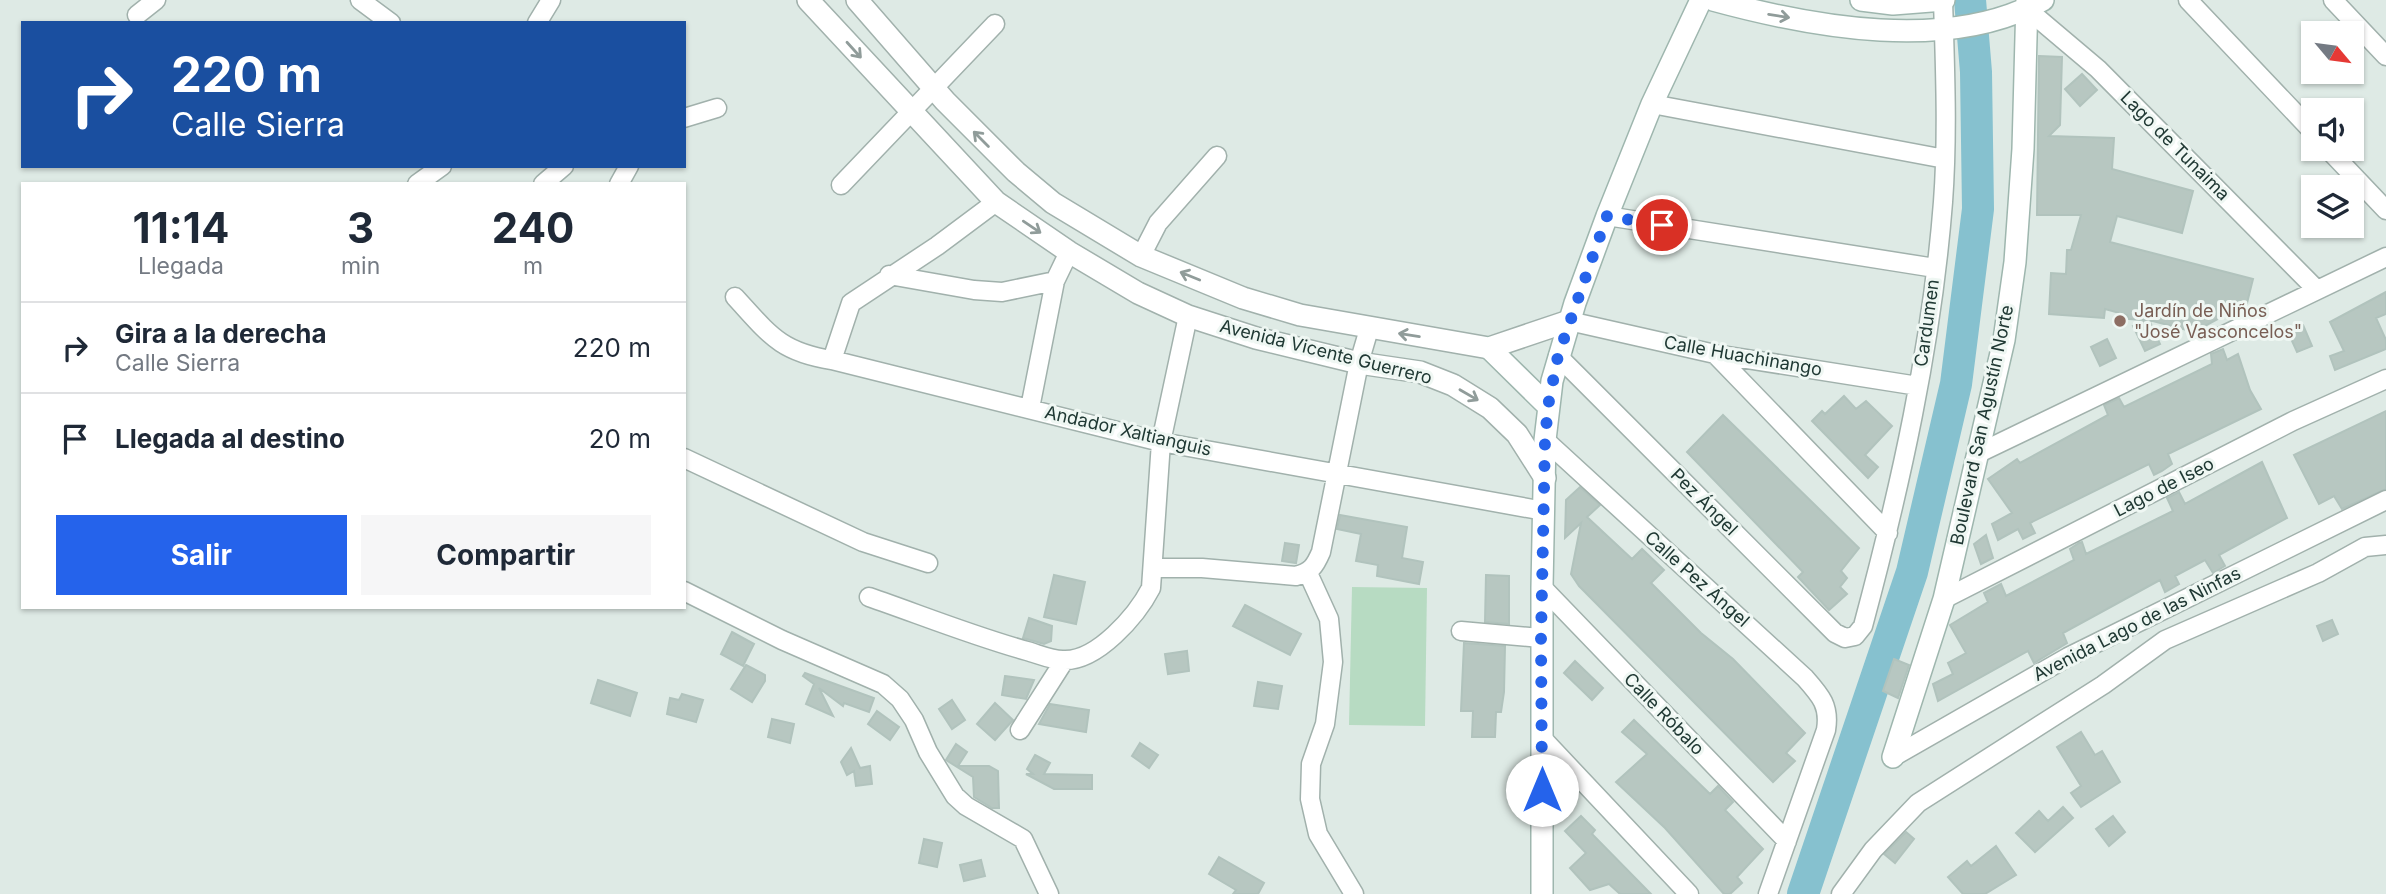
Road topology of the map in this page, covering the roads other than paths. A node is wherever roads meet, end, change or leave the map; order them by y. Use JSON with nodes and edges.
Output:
{"nodes":[{"id":1,"x":156,"y":0,"type":"edge"},
{"id":2,"x":360,"y":0,"type":"edge"},
{"id":3,"x":551,"y":0,"type":"edge"},
{"id":4,"x":808,"y":0,"type":"edge"},
{"id":5,"x":857,"y":0,"type":"edge"},
{"id":6,"x":1701,"y":0,"type":"edge"},
{"id":7,"x":1713,"y":0,"type":"edge"},
{"id":8,"x":1861,"y":0,"type":"edge"},
{"id":9,"x":1943,"y":0,"type":"edge"},
{"id":10,"x":2188,"y":0,"type":"edge"},
{"id":11,"x":2333,"y":0,"type":"edge"},
{"id":12,"x":2032,"y":3,"type":"edge"},
{"id":13,"x":137,"y":15,"type":"dead end"},
{"id":14,"x":388,"y":21,"type":"edge"},
{"id":15,"x":538,"y":21,"type":"edge"},
{"id":16,"x":995,"y":24,"type":"dead end"},
{"id":17,"x":1951,"y":28,"type":"junction"},
{"id":18,"x":2386,"y":56,"type":"edge"},
{"id":19,"x":933,"y":88,"type":"junction"},
{"id":20,"x":1652,"y":104,"type":"junction"},
{"id":21,"x":717,"y":108,"type":"dead end"},
{"id":22,"x":912,"y":114,"type":"junction"},
{"id":23,"x":686,"y":117,"type":"edge"},
{"id":24,"x":2301,"y":119,"type":"edge"},
{"id":25,"x":1217,"y":156,"type":"dead end"},
{"id":26,"x":1945,"y":159,"type":"junction"},
{"id":27,"x":2339,"y":161,"type":"edge"},
{"id":28,"x":439,"y":168,"type":"edge"},
{"id":29,"x":562,"y":168,"type":"edge"},
{"id":30,"x":420,"y":182,"type":"edge"},
{"id":31,"x":545,"y":182,"type":"edge"},
{"id":32,"x":841,"y":185,"type":"dead end"},
{"id":33,"x":996,"y":202,"type":"junction"},
{"id":34,"x":2386,"y":210,"type":"edge"},
{"id":35,"x":1607,"y":216,"type":"junction"},
{"id":36,"x":1069,"y":252,"type":"junction"},
{"id":37,"x":1141,"y":256,"type":"junction"},
{"id":38,"x":2386,"y":257,"type":"edge"},
{"id":39,"x":1935,"y":268,"type":"junction"},
{"id":40,"x":889,"y":275,"type":"junction"},
{"id":41,"x":1055,"y":281,"type":"junction"},
{"id":42,"x":2316,"y":289,"type":"junction"},
{"id":43,"x":735,"y":297,"type":"dead end"},
{"id":44,"x":1188,"y":316,"type":"junction"},
{"id":45,"x":1569,"y":321,"type":"junction"},
{"id":46,"x":1369,"y":329,"type":"junction"},
{"id":47,"x":1489,"y":348,"type":"junction"},
{"id":48,"x":1715,"y":354,"type":"junction"},
{"id":49,"x":1558,"y":356,"type":"junction"},
{"id":50,"x":832,"y":360,"type":"junction"},
{"id":51,"x":1359,"y":363,"type":"junction"},
{"id":52,"x":2386,"y":379,"type":"edge"},
{"id":53,"x":1918,"y":386,"type":"junction"},
{"id":54,"x":1548,"y":406,"type":"junction"},
{"id":55,"x":1030,"y":408,"type":"junction"},
{"id":56,"x":1545,"y":440,"type":"junction"},
{"id":57,"x":1161,"y":442,"type":"junction"},
{"id":58,"x":1979,"y":453,"type":"junction"},
{"id":59,"x":686,"y":459,"type":"edge"},
{"id":60,"x":1336,"y":475,"type":"junction"},
{"id":61,"x":1545,"y":478,"type":"junction"},
{"id":62,"x":2386,"y":500,"type":"edge"},
{"id":63,"x":1544,"y":511,"type":"junction"},
{"id":64,"x":1888,"y":533,"type":"junction"},
{"id":65,"x":2386,"y":545,"type":"edge"},
{"id":66,"x":928,"y":563,"type":"dead end"},
{"id":67,"x":1154,"y":568,"type":"junction"},
{"id":68,"x":1308,"y":573,"type":"junction"},
{"id":69,"x":1542,"y":587,"type":"junction"},
{"id":70,"x":686,"y":592,"type":"edge"},
{"id":71,"x":869,"y":597,"type":"dead end"},
{"id":72,"x":1944,"y":599,"type":"junction"},
{"id":73,"x":1461,"y":631,"type":"dead end"},
{"id":74,"x":1855,"y":636,"type":"joint"},
{"id":75,"x":1541,"y":638,"type":"junction"},
{"id":76,"x":1065,"y":661,"type":"junction"},
{"id":77,"x":1020,"y":730,"type":"dead end"},
{"id":78,"x":1542,"y":737,"type":"junction"},
{"id":79,"x":1893,"y":757,"type":"joint"},
{"id":80,"x":1787,"y":841,"type":"junction"},
{"id":81,"x":1049,"y":894,"type":"edge"},
{"id":82,"x":1354,"y":894,"type":"edge"},
{"id":83,"x":1542,"y":894,"type":"edge"},
{"id":84,"x":1689,"y":894,"type":"edge"},
{"id":85,"x":1768,"y":894,"type":"edge"},
{"id":86,"x":1841,"y":894,"type":"edge"}],
"edges":[{"from":1,"to":13,"type":"street"},
{"from":2,"to":14,"type":"street"},
{"from":3,"to":15,"type":"street"},
{"from":4,"to":22,"type":"main road","name":"Avenida Vicente Guerrero","one_way":true},
{"from":5,"to":19,"type":"main road","name":"Avenida Vicente Guerrero"},
{"from":6,"to":20,"type":"main road"},
{"from":7,"to":17,"type":"main road","one_way":true},
{"from":8,"to":9,"type":"main road"},
{"from":9,"to":17,"type":"street","name":"Cardumen"},
{"from":10,"to":24,"type":"street"},
{"from":11,"to":18,"type":"street"},
{"from":12,"to":17,"type":"main road"},
{"from":12,"to":42,"type":"street","name":"Lago de Tunaima"},
{"from":12,"to":58,"type":"main road","name":"Boulevard San Agustín Norte"},
{"from":16,"to":19,"type":"street"},
{"from":17,"to":26,"type":"street","name":"Cardumen"},
{"from":19,"to":22,"type":"street"},
{"from":37,"to":19,"type":"main road","name":"Avenida Vicente Guerrero","one_way":true},
{"from":20,"to":26,"type":"street"},
{"from":20,"to":35,"type":"main road"},
{"from":21,"to":23,"type":"street"},
{"from":22,"to":32,"type":"street"},
{"from":22,"to":33,"type":"main road","name":"Avenida Vicente Guerrero"},
{"from":25,"to":37,"type":"street"},
{"from":26,"to":39,"type":"street","name":"Cardumen"},
{"from":27,"to":34,"type":"street"},
{"from":28,"to":30,"type":"street"},
{"from":29,"to":31,"type":"street"},
{"from":33,"to":36,"type":"main road","name":"Avenida Vicente Guerrero","one_way":true},
{"from":33,"to":40,"type":"street"},
{"from":35,"to":39,"type":"street"},
{"from":35,"to":45,"type":"main road"},
{"from":36,"to":41,"type":"street"},
{"from":36,"to":44,"type":"main road","name":"Avenida Vicente Guerrero"},
{"from":46,"to":37,"type":"main road","name":"Avenida Vicente Guerrero","one_way":true},
{"from":38,"to":42,"type":"street"},
{"from":39,"to":53,"type":"street","name":"Cardumen"},
{"from":40,"to":41,"type":"street"},
{"from":40,"to":50,"type":"street"},
{"from":41,"to":55,"type":"street"},
{"from":42,"to":58,"type":"street"},
{"from":43,"to":50,"type":"street","name":"Andador Xaltianguis"},
{"from":44,"to":51,"type":"main road","name":"Avenida Vicente Guerrero"},
{"from":44,"to":57,"type":"street"},
{"from":45,"to":47,"type":"main road","name":"Avenida Vicente Guerrero"},
{"from":45,"to":48,"type":"street","name":"Calle Huachinango"},
{"from":45,"to":49,"type":"main road"},
{"from":47,"to":46,"type":"main road","name":"Avenida Vicente Guerrero","one_way":true},
{"from":46,"to":51,"type":"street"},
{"from":47,"to":54,"type":"main road"},
{"from":48,"to":53,"type":"street","name":"Calle Huachinango"},
{"from":48,"to":64,"type":"street"},
{"from":49,"to":54,"type":"main road"},
{"from":49,"to":74,"type":"street","name":"Pez Ángel"},
{"from":50,"to":55,"type":"street","name":"Andador Xaltianguis"},
{"from":51,"to":60,"type":"street"},
{"from":51,"to":61,"type":"main road","name":"Avenida Vicente Guerrero","one_way":true},
{"from":52,"to":72,"type":"street","name":"Lago de Iseo"},
{"from":53,"to":64,"type":"street","name":"Cardumen"},
{"from":54,"to":56,"type":"main road"},
{"from":55,"to":57,"type":"street","name":"Andador Xaltianguis"},
{"from":56,"to":61,"type":"main road"},
{"from":56,"to":80,"type":"street","name":"Calle Pez Ángel"},
{"from":57,"to":60,"type":"street","name":"Andador Xaltianguis"},
{"from":57,"to":67,"type":"street"},
{"from":58,"to":72,"type":"main road","name":"Boulevard San Agustín Norte"},
{"from":59,"to":66,"type":"street"},
{"from":60,"to":63,"type":"street","name":"Andador Xaltianguis"},
{"from":60,"to":68,"type":"street"},
{"from":61,"to":63,"type":"main road"},
{"from":62,"to":79,"type":"street","name":"Avenida Lago de las Ninfas"},
{"from":63,"to":69,"type":"main road"},
{"from":64,"to":74,"type":"street","name":"Cardumen"},
{"from":65,"to":86,"type":"street"},
{"from":67,"to":68,"type":"street"},
{"from":67,"to":76,"type":"street"},
{"from":68,"to":82,"type":"street"},
{"from":69,"to":75,"type":"main road"},
{"from":69,"to":80,"type":"street","name":"Calle Róbalo"},
{"from":70,"to":81,"type":"street"},
{"from":71,"to":76,"type":"street"},
{"from":72,"to":79,"type":"main road","name":"Boulevard San Agustín Norte"},
{"from":73,"to":75,"type":"street"},
{"from":75,"to":78,"type":"main road"},
{"from":76,"to":77,"type":"street"},
{"from":78,"to":83,"type":"main road"},
{"from":78,"to":84,"type":"street"},
{"from":80,"to":85,"type":"street"}]}
